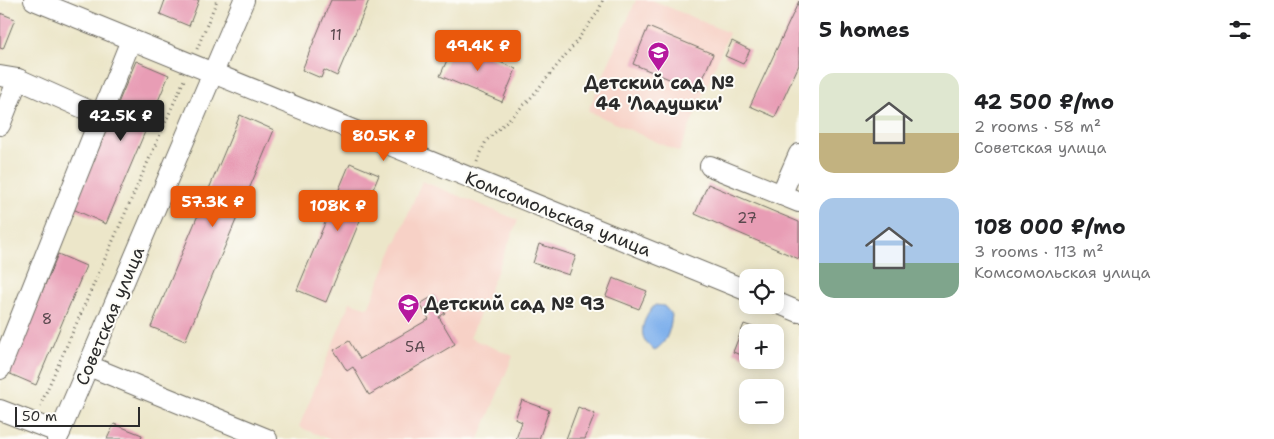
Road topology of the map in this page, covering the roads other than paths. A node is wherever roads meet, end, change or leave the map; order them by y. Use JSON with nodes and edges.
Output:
{"nodes":[{"id":1,"x":34,"y":0,"type":"edge"},
{"id":2,"x":244,"y":0,"type":"edge"},
{"id":3,"x":74,"y":7,"type":"edge"},
{"id":4,"x":131,"y":40,"type":"junction"},
{"id":5,"x":214,"y":74,"type":"junction"},
{"id":6,"x":9,"y":77,"type":"edge"},
{"id":7,"x":101,"y":116,"type":"junction"},
{"id":8,"x":0,"y":125,"type":"edge"},
{"id":9,"x":799,"y":154,"type":"edge"},
{"id":10,"x":710,"y":166,"type":"dead end"},
{"id":11,"x":790,"y":199,"type":"edge"},
{"id":12,"x":739,"y":287,"type":"edge"},
{"id":13,"x":784,"y":306,"type":"edge"},
{"id":14,"x":799,"y":312,"type":"edge"},
{"id":15,"x":89,"y":366,"type":"junction"},
{"id":16,"x":0,"y":369,"type":"edge"},
{"id":17,"x":0,"y":410,"type":"edge"},
{"id":18,"x":58,"y":436,"type":"edge"},
{"id":19,"x":268,"y":439,"type":"edge"}],
"edges":[{"from":1,"to":3,"type":"street","name":"Комсомольская улица"},
{"from":2,"to":5,"type":"street","name":"Советская улица"},
{"from":3,"to":4,"type":"street","name":"Комсомольская улица"},
{"from":4,"to":5,"type":"street","name":"Комсомольская улица"},
{"from":4,"to":7,"type":"street"},
{"from":5,"to":12,"type":"street","name":"Комсомольская улица"},
{"from":5,"to":15,"type":"street","name":"Советская улица"},
{"from":6,"to":7,"type":"street"},
{"from":6,"to":8,"type":"street"},
{"from":7,"to":16,"type":"street"},
{"from":9,"to":11,"type":"street"},
{"from":10,"to":11,"type":"street"},
{"from":13,"to":14,"type":"street"},
{"from":15,"to":18,"type":"street","name":"Советская улица"},
{"from":15,"to":19,"type":"street"},
{"from":17,"to":18,"type":"street"}]}
